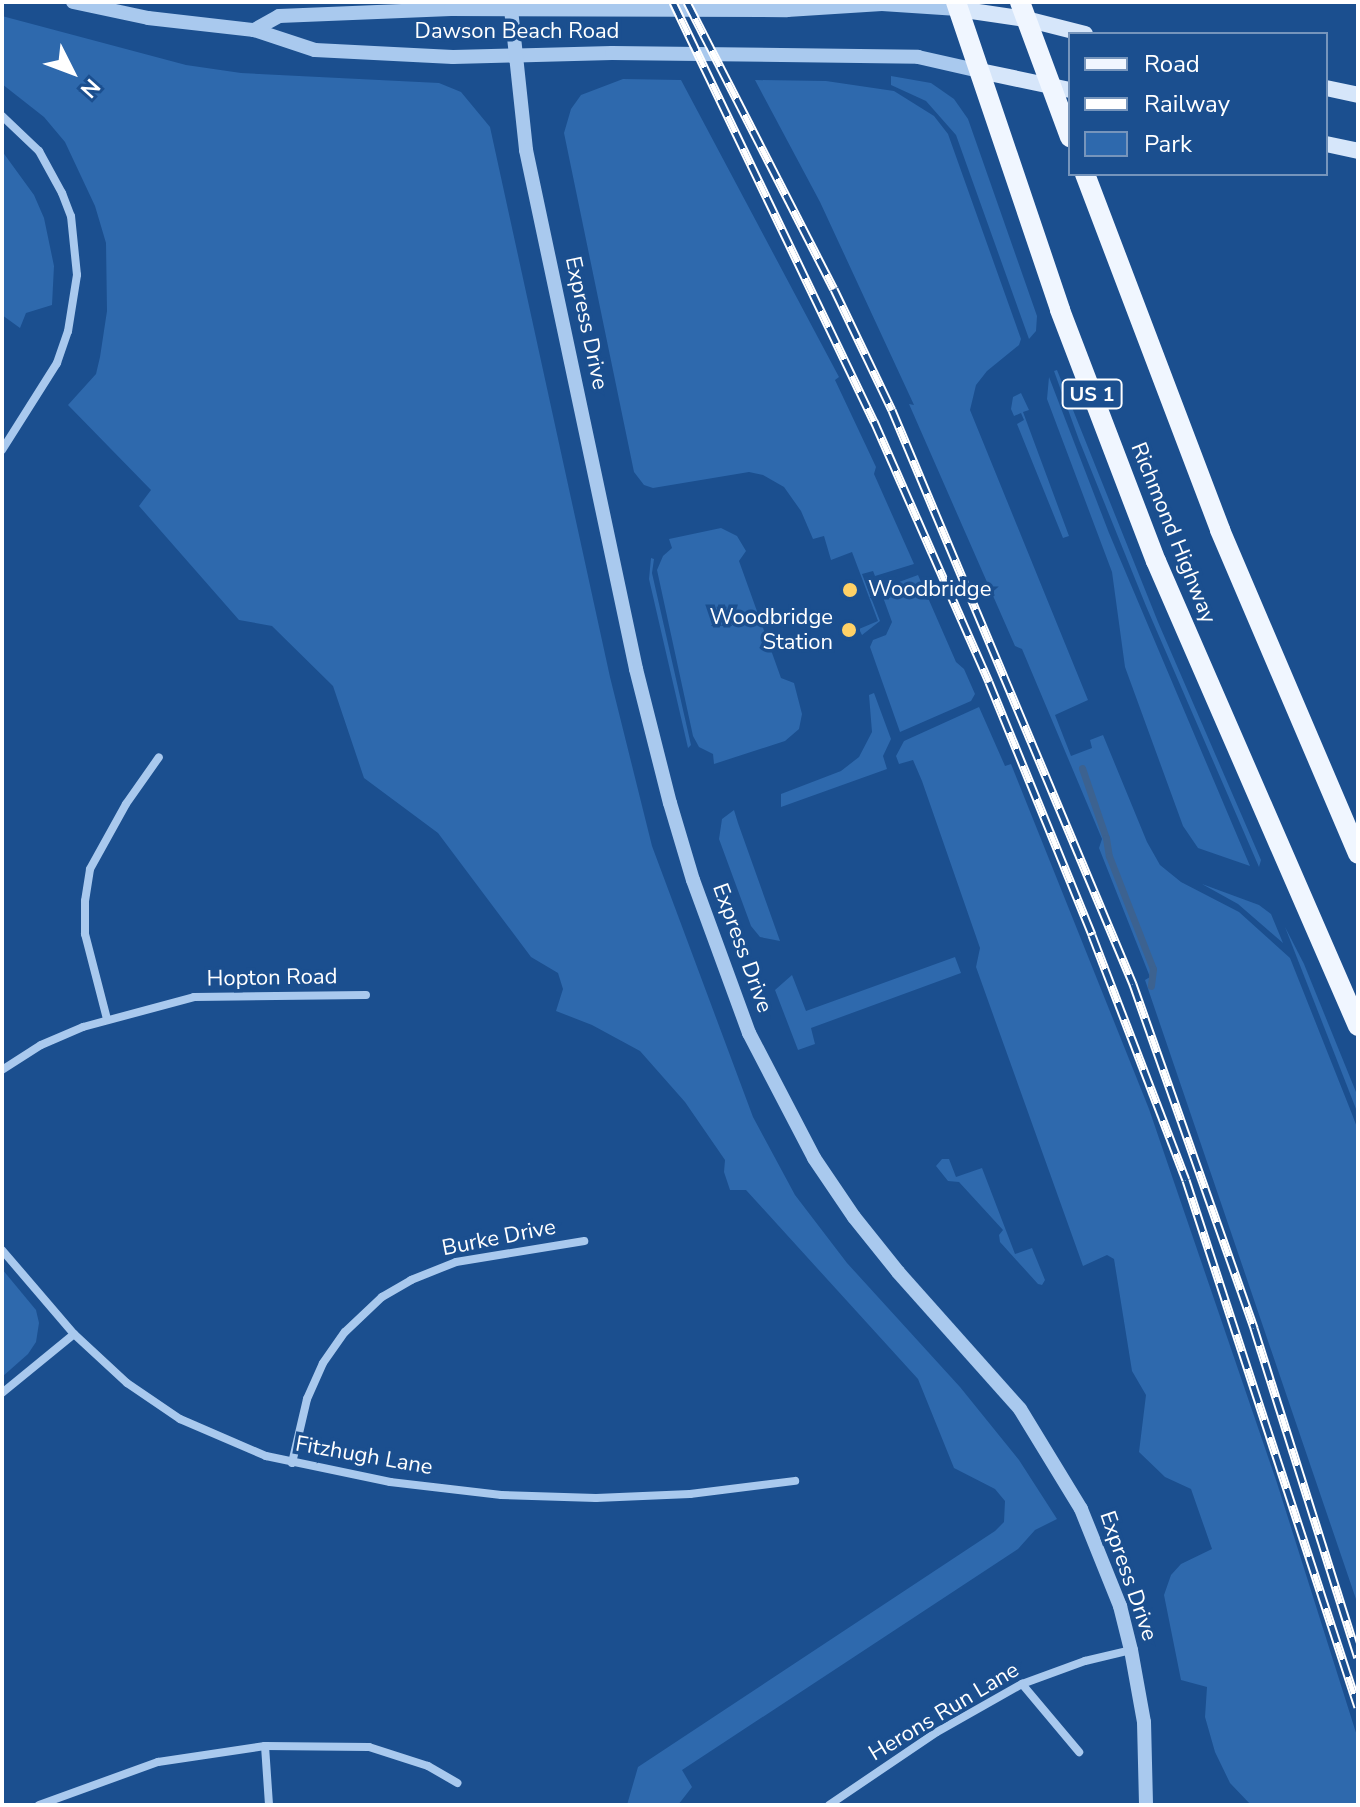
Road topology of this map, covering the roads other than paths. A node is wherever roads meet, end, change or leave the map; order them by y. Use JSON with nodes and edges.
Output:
{"nodes":[{"id":1,"x":73,"y":2,"type":"edge"},
{"id":2,"x":957,"y":5,"type":"edge"},
{"id":3,"x":511,"y":9,"type":"junction"},
{"id":4,"x":1023,"y":10,"type":"edge"},
{"id":5,"x":254,"y":30,"type":"junction"},
{"id":6,"x":1080,"y":32,"type":"edge"},
{"id":7,"x":514,"y":57,"type":"junction"},
{"id":8,"x":980,"y":71,"type":"junction"},
{"id":9,"x":1049,"y":86,"type":"junction"},
{"id":10,"x":1328,"y":88,"type":"edge"},
{"id":11,"x":1068,"y":90,"type":"edge"},
{"id":12,"x":1358,"y":95,"type":"edge"},
{"id":13,"x":2,"y":116,"type":"edge"},
{"id":14,"x":1068,"y":132,"type":"edge"},
{"id":15,"x":1328,"y":144,"type":"edge"},
{"id":16,"x":1358,"y":151,"type":"edge"},
{"id":17,"x":1086,"y":176,"type":"edge"},
{"id":18,"x":2,"y":450,"type":"edge"},
{"id":19,"x":159,"y":757,"type":"dead end"},
{"id":20,"x":1358,"y":854,"type":"edge"},
{"id":21,"x":366,"y":995,"type":"dead end"},
{"id":22,"x":107,"y":1019,"type":"junction"},
{"id":23,"x":1358,"y":1026,"type":"edge"},
{"id":24,"x":2,"y":1070,"type":"edge"},
{"id":25,"x":584,"y":1241,"type":"dead end"},
{"id":26,"x":2,"y":1250,"type":"edge"},
{"id":27,"x":74,"y":1334,"type":"junction"},
{"id":28,"x":2,"y":1393,"type":"edge"},
{"id":29,"x":292,"y":1463,"type":"junction"},
{"id":30,"x":795,"y":1481,"type":"dead end"},
{"id":31,"x":1131,"y":1650,"type":"junction"},
{"id":32,"x":1022,"y":1684,"type":"junction"},
{"id":33,"x":265,"y":1746,"type":"junction"},
{"id":34,"x":1079,"y":1752,"type":"dead end"},
{"id":35,"x":457,"y":1783,"type":"dead end"},
{"id":36,"x":835,"y":1803,"type":"edge"},
{"id":37,"x":39,"y":1805,"type":"edge"},
{"id":38,"x":269,"y":1805,"type":"edge"},
{"id":39,"x":1146,"y":1805,"type":"edge"}],
"edges":[{"from":1,"to":5,"type":"street","name":"Dawson Beach Road"},
{"from":2,"to":3,"type":"street","name":"Dawson Beach Road"},
{"from":2,"to":4,"type":"main road"},
{"from":2,"to":8,"type":"main road","name":"Richmond Highway","number":"US 1"},
{"from":3,"to":5,"type":"street","name":"Dawson Beach Road"},
{"from":3,"to":7,"type":"street","name":"Express Drive"},
{"from":4,"to":6,"type":"main road"},
{"from":4,"to":9,"type":"main road"},
{"from":5,"to":7,"type":"street","name":"Dawson Beach Road"},
{"from":7,"to":8,"type":"street","name":"Dawson Beach Road"},
{"from":7,"to":31,"type":"street","name":"Express Drive"},
{"from":8,"to":9,"type":"main road"},
{"from":8,"to":23,"type":"main road","name":"Richmond Highway","number":"US 1"},
{"from":9,"to":11,"type":"main road"},
{"from":9,"to":14,"type":"main road"},
{"from":10,"to":12,"type":"main road"},
{"from":13,"to":18,"type":"street"},
{"from":15,"to":16,"type":"main road"},
{"from":17,"to":20,"type":"main road","name":"Richmond Highway"},
{"from":19,"to":22,"type":"street"},
{"from":21,"to":22,"type":"street","name":"Hopton Road"},
{"from":22,"to":24,"type":"street","name":"Hopton Road"},
{"from":25,"to":29,"type":"street","name":"Burke Drive"},
{"from":26,"to":27,"type":"street","name":"Fitzhugh Lane"},
{"from":27,"to":28,"type":"street"},
{"from":27,"to":29,"type":"street","name":"Fitzhugh Lane"},
{"from":29,"to":30,"type":"street","name":"Fitzhugh Lane"},
{"from":31,"to":32,"type":"street","name":"Herons Run Lane"},
{"from":31,"to":39,"type":"street","name":"Express Drive"},
{"from":32,"to":34,"type":"street"},
{"from":32,"to":36,"type":"street","name":"Herons Run Lane"},
{"from":33,"to":35,"type":"street"},
{"from":33,"to":37,"type":"street"},
{"from":33,"to":38,"type":"street"}]}
